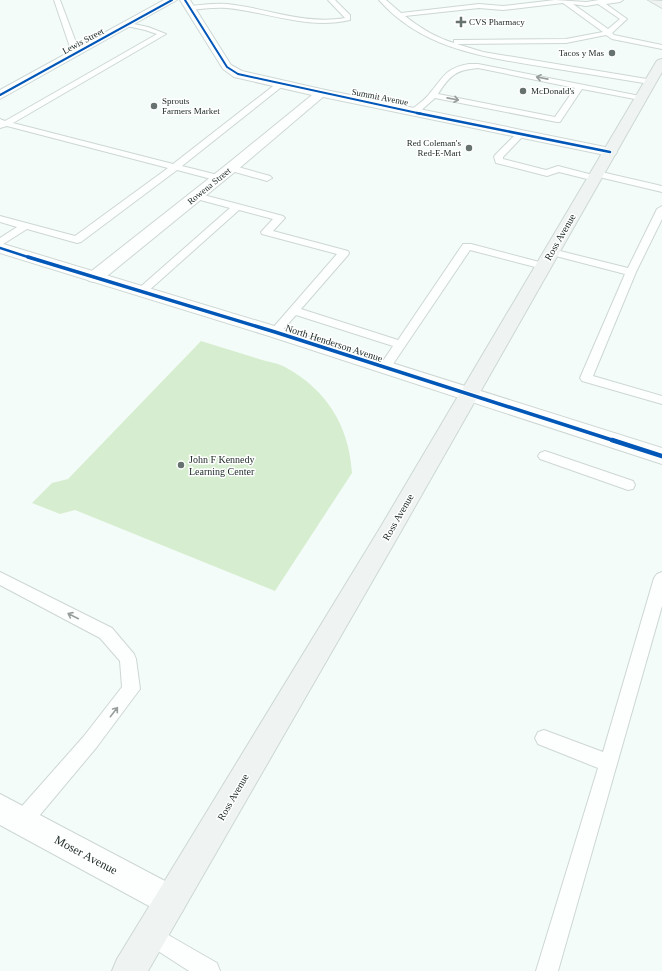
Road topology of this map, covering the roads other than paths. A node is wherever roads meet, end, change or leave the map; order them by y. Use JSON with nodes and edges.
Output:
{"nodes":[{"id":1,"x":56,"y":0,"type":"edge"},
{"id":2,"x":172,"y":0,"type":"edge"},
{"id":3,"x":331,"y":0,"type":"edge"},
{"id":4,"x":382,"y":0,"type":"edge"},
{"id":5,"x":620,"y":0,"type":"edge"},
{"id":6,"x":653,"y":0,"type":"edge"},
{"id":7,"x":563,"y":1,"type":"junction"},
{"id":8,"x":599,"y":2,"type":"junction"},
{"id":9,"x":188,"y":4,"type":"edge"},
{"id":10,"x":662,"y":5,"type":"edge"},
{"id":11,"x":400,"y":15,"type":"junction"},
{"id":12,"x":129,"y":25,"type":"junction"},
{"id":13,"x":608,"y":32,"type":"junction"},
{"id":14,"x":443,"y":42,"type":"junction"},
{"id":15,"x":662,"y":47,"type":"edge"},
{"id":16,"x":76,"y":53,"type":"junction"},
{"id":17,"x":662,"y":63,"type":"edge"},
{"id":18,"x":655,"y":81,"type":"edge"},
{"id":19,"x":280,"y":84,"type":"junction"},
{"id":20,"x":580,"y":86,"type":"junction"},
{"id":21,"x":321,"y":93,"type":"junction"},
{"id":22,"x":0,"y":95,"type":"edge"},
{"id":23,"x":433,"y":95,"type":"junction"},
{"id":24,"x":640,"y":98,"type":"junction"},
{"id":25,"x":414,"y":112,"type":"junction"},
{"id":26,"x":2,"y":124,"type":"edge"},
{"id":27,"x":521,"y":134,"type":"junction"},
{"id":28,"x":610,"y":152,"type":"junction"},
{"id":29,"x":176,"y":166,"type":"junction"},
{"id":30,"x":231,"y":168,"type":"junction"},
{"id":31,"x":596,"y":176,"type":"junction"},
{"id":32,"x":219,"y":178,"type":"junction"},
{"id":33,"x":267,"y":178,"type":"dead end"},
{"id":34,"x":662,"y":189,"type":"edge"},
{"id":35,"x":196,"y":196,"type":"junction"},
{"id":36,"x":237,"y":207,"type":"junction"},
{"id":37,"x":662,"y":209,"type":"edge"},
{"id":38,"x":0,"y":220,"type":"edge"},
{"id":39,"x":25,"y":226,"type":"junction"},
{"id":40,"x":0,"y":243,"type":"edge"},
{"id":41,"x":0,"y":248,"type":"edge"},
{"id":42,"x":552,"y":252,"type":"junction"},
{"id":43,"x":543,"y":266,"type":"junction"},
{"id":44,"x":631,"y":272,"type":"junction"},
{"id":45,"x":95,"y":276,"type":"junction"},
{"id":46,"x":142,"y":291,"type":"junction"},
{"id":47,"x":294,"y":311,"type":"junction"},
{"id":48,"x":274,"y":332,"type":"junction"},
{"id":49,"x":399,"y":344,"type":"junction"},
{"id":50,"x":385,"y":367,"type":"junction"},
{"id":51,"x":468,"y":395,"type":"junction"},
{"id":52,"x":662,"y":400,"type":"edge"},
{"id":53,"x":545,"y":456,"type":"dead end"},
{"id":54,"x":662,"y":456,"type":"edge"},
{"id":55,"x":628,"y":485,"type":"dead end"},
{"id":56,"x":0,"y":578,"type":"edge"},
{"id":57,"x":662,"y":578,"type":"edge"},
{"id":58,"x":544,"y":738,"type":"dead end"},
{"id":59,"x":610,"y":762,"type":"junction"},
{"id":60,"x":11,"y":815,"type":"edge"},
{"id":61,"x":171,"y":901,"type":"junction"},
{"id":62,"x":151,"y":935,"type":"junction"},
{"id":63,"x":129,"y":971,"type":"edge"},
{"id":64,"x":209,"y":971,"type":"edge"},
{"id":65,"x":547,"y":971,"type":"edge"}],
"edges":[{"from":1,"to":16,"type":"lane"},
{"from":2,"to":12,"type":"street","name":"Lewis Street"},
{"from":3,"to":9,"type":"lane"},
{"from":4,"to":11,"type":"lane"},
{"from":5,"to":8,"type":"lane"},
{"from":6,"to":10,"type":"main road"},
{"from":7,"to":8,"type":"lane"},
{"from":7,"to":11,"type":"lane"},
{"from":7,"to":13,"type":"lane"},
{"from":8,"to":13,"type":"lane"},
{"from":9,"to":19,"type":"street","name":"Summit Avenue"},
{"from":11,"to":14,"type":"lane"},
{"from":12,"to":16,"type":"street","name":"Lewis Street"},
{"from":12,"to":26,"type":"lane"},
{"from":13,"to":14,"type":"lane"},
{"from":13,"to":15,"type":"lane"},
{"from":14,"to":18,"type":"lane"},
{"from":16,"to":22,"type":"street","name":"Lewis Street"},
{"from":17,"to":18,"type":"main road","name":"Ross Avenue"},
{"from":18,"to":24,"type":"main road","name":"Ross Avenue"},
{"from":19,"to":21,"type":"street","name":"Summit Avenue"},
{"from":19,"to":29,"type":"lane"},
{"from":20,"to":23,"type":"lane","one_way":true},
{"from":23,"to":20,"type":"lane","one_way":true},
{"from":20,"to":24,"type":"lane"},
{"from":21,"to":25,"type":"street","name":"Summit Avenue"},
{"from":21,"to":30,"type":"street","name":"Rowena Street"},
{"from":23,"to":25,"type":"lane"},
{"from":24,"to":28,"type":"main road","name":"Ross Avenue"},
{"from":25,"to":27,"type":"street","name":"Summit Avenue"},
{"from":26,"to":29,"type":"lane"},
{"from":27,"to":28,"type":"street","name":"Summit Avenue"},
{"from":27,"to":31,"type":"lane"},
{"from":28,"to":31,"type":"main road","name":"Ross Avenue"},
{"from":29,"to":32,"type":"lane"},
{"from":29,"to":39,"type":"lane"},
{"from":30,"to":32,"type":"street","name":"Rowena Street"},
{"from":30,"to":33,"type":"lane"},
{"from":31,"to":34,"type":"lane"},
{"from":31,"to":42,"type":"main road","name":"Ross Avenue"},
{"from":32,"to":35,"type":"street","name":"Rowena Street"},
{"from":35,"to":36,"type":"lane"},
{"from":35,"to":45,"type":"street","name":"Rowena Street"},
{"from":36,"to":46,"type":"lane"},
{"from":36,"to":47,"type":"lane"},
{"from":37,"to":44,"type":"lane"},
{"from":38,"to":39,"type":"lane"},
{"from":39,"to":40,"type":"lane"},
{"from":41,"to":45,"type":"street","name":"North Henderson Avenue"},
{"from":42,"to":43,"type":"main road","name":"Ross Avenue"},
{"from":42,"to":44,"type":"lane"},
{"from":43,"to":49,"type":"lane"},
{"from":43,"to":51,"type":"main road","name":"Ross Avenue"},
{"from":44,"to":52,"type":"lane"},
{"from":45,"to":46,"type":"street","name":"North Henderson Avenue"},
{"from":46,"to":48,"type":"street","name":"North Henderson Avenue"},
{"from":47,"to":48,"type":"lane"},
{"from":47,"to":49,"type":"lane"},
{"from":48,"to":50,"type":"street","name":"North Henderson Avenue"},
{"from":49,"to":50,"type":"lane"},
{"from":50,"to":51,"type":"street","name":"North Henderson Avenue"},
{"from":51,"to":54,"type":"street","name":"North Henderson Avenue"},
{"from":51,"to":61,"type":"main road","name":"Ross Avenue"},
{"from":53,"to":55,"type":"lane"},
{"from":60,"to":56,"type":"lane","one_way":true},
{"from":57,"to":59,"type":"lane"},
{"from":58,"to":59,"type":"lane"},
{"from":59,"to":65,"type":"lane"},
{"from":60,"to":61,"type":"street","name":"Moser Avenue"},
{"from":61,"to":62,"type":"main road","name":"Ross Avenue"},
{"from":62,"to":63,"type":"main road","name":"Ross Avenue"},
{"from":62,"to":64,"type":"lane"}]}
